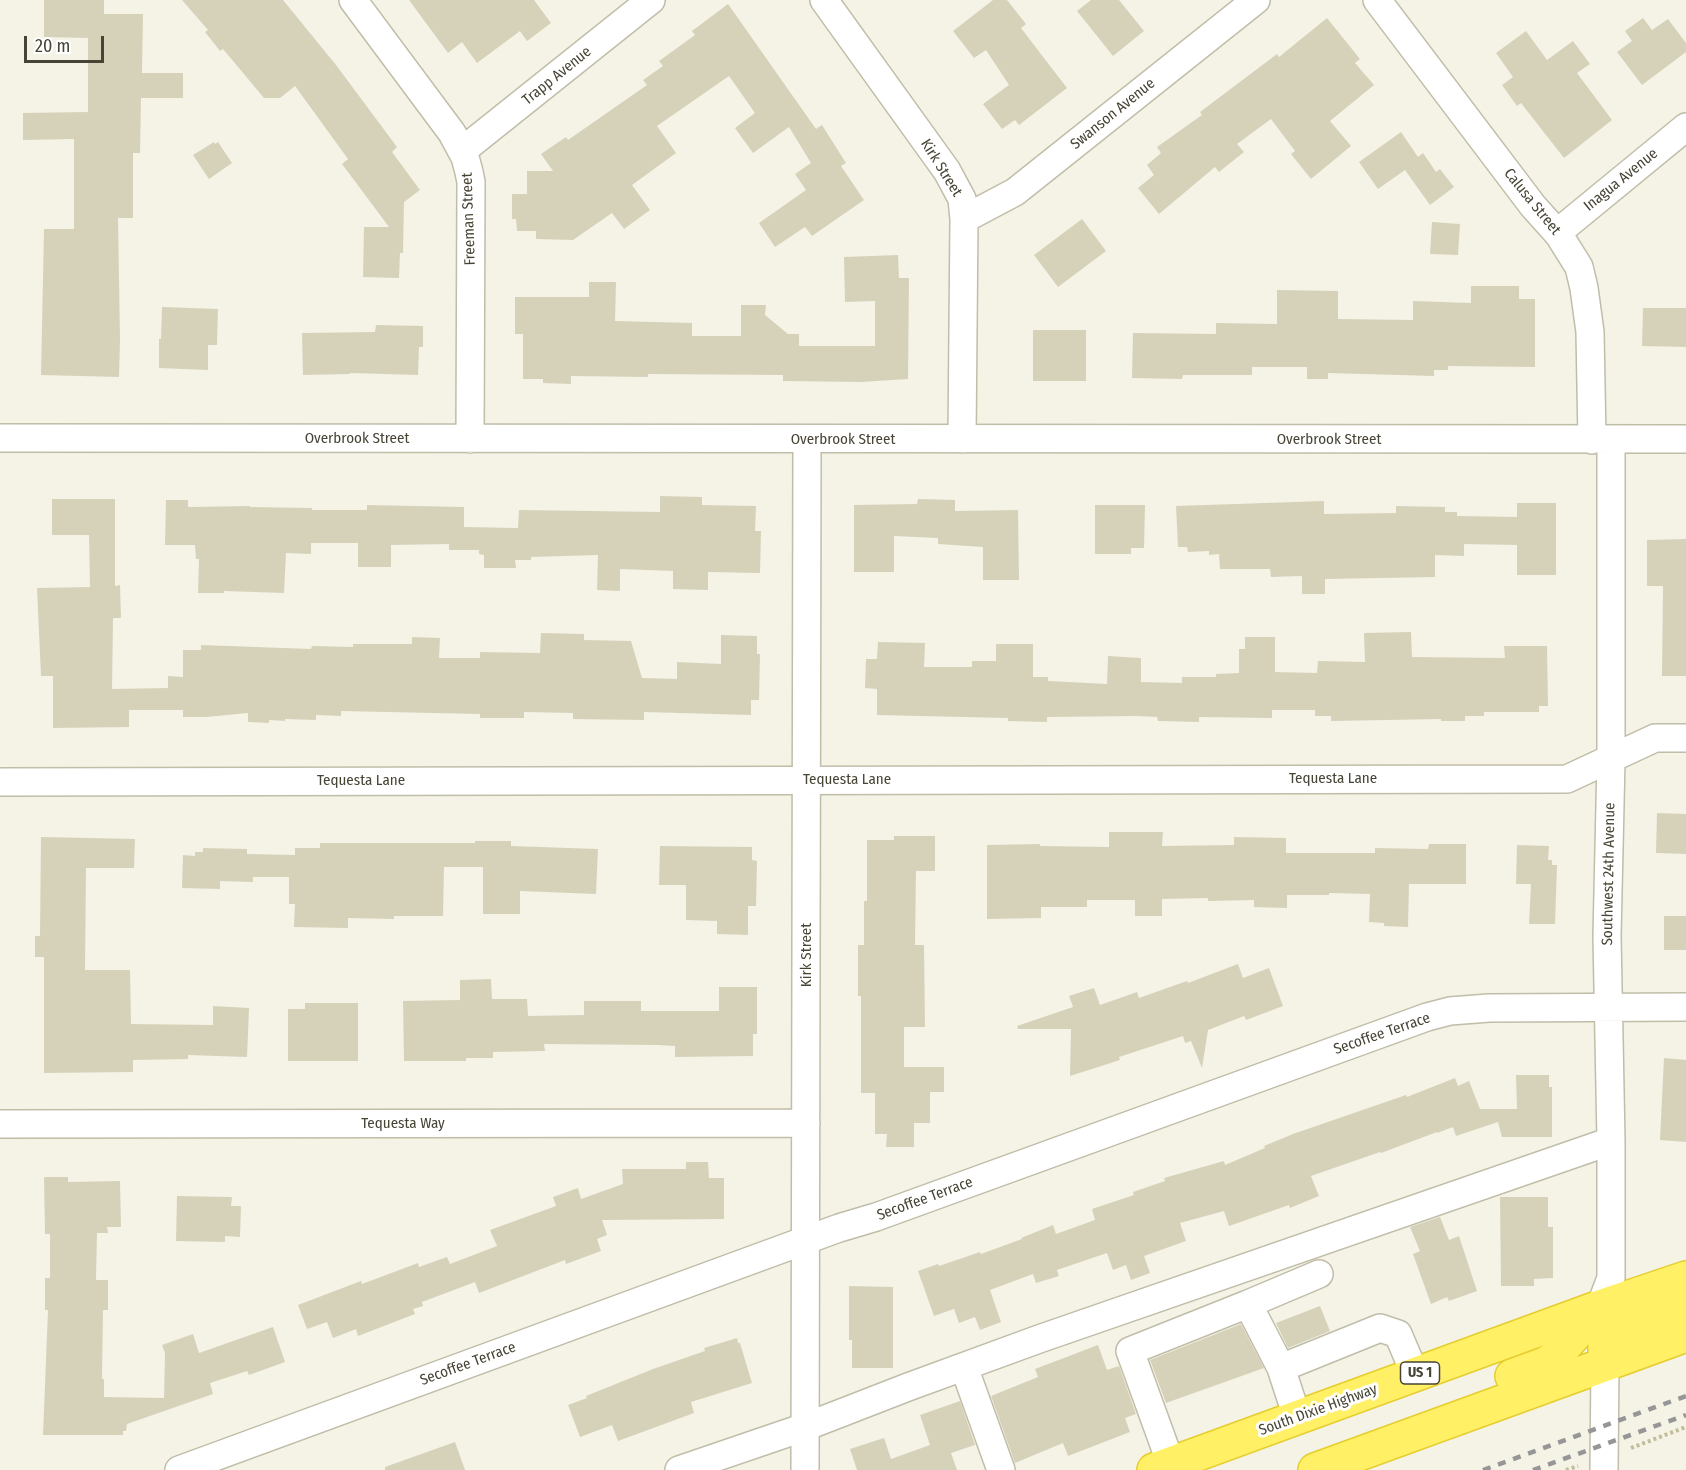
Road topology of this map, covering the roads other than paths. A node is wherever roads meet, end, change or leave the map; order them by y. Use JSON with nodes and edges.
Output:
{"nodes":[{"id":1,"x":353,"y":0,"type":"edge"},
{"id":2,"x":651,"y":0,"type":"edge"},
{"id":3,"x":824,"y":0,"type":"edge"},
{"id":4,"x":1256,"y":0,"type":"edge"},
{"id":5,"x":1377,"y":0,"type":"edge"},
{"id":6,"x":1686,"y":127,"type":"edge"},
{"id":7,"x":462,"y":151,"type":"junction"},
{"id":8,"x":964,"y":219,"type":"junction"},
{"id":9,"x":1557,"y":233,"type":"junction"},
{"id":10,"x":0,"y":438,"type":"edge"},
{"id":11,"x":470,"y":439,"type":"junction"},
{"id":12,"x":962,"y":439,"type":"junction"},
{"id":13,"x":807,"y":440,"type":"junction"},
{"id":14,"x":1601,"y":440,"type":"junction"},
{"id":15,"x":1686,"y":440,"type":"edge"},
{"id":16,"x":1686,"y":738,"type":"edge"},
{"id":17,"x":1611,"y":760,"type":"junction"},
{"id":18,"x":806,"y":780,"type":"junction"},
{"id":19,"x":0,"y":782,"type":"edge"},
{"id":20,"x":1686,"y":1007,"type":"edge"},
{"id":21,"x":1608,"y":1008,"type":"junction"},
{"id":22,"x":806,"y":1123,"type":"junction"},
{"id":23,"x":0,"y":1124,"type":"edge"},
{"id":24,"x":1611,"y":1141,"type":"junction"},
{"id":25,"x":806,"y":1241,"type":"junction"},
{"id":26,"x":1319,"y":1274,"type":"dead end"},
{"id":27,"x":1686,"y":1278,"type":"edge"},
{"id":28,"x":1248,"y":1304,"type":"junction"},
{"id":29,"x":1686,"y":1304,"type":"edge"},
{"id":30,"x":1600,"y":1307,"type":"junction"},
{"id":31,"x":1686,"y":1335,"type":"edge"},
{"id":32,"x":1605,"y":1364,"type":"junction"},
{"id":33,"x":964,"y":1367,"type":"junction"},
{"id":34,"x":1281,"y":1368,"type":"junction"},
{"id":35,"x":1414,"y":1374,"type":"junction"},
{"id":36,"x":1297,"y":1418,"type":"junction"},
{"id":37,"x":806,"y":1427,"type":"junction"},
{"id":38,"x":1420,"y":1432,"type":"junction"},
{"id":39,"x":1162,"y":1467,"type":"edge"},
{"id":40,"x":179,"y":1470,"type":"edge"},
{"id":41,"x":679,"y":1470,"type":"edge"},
{"id":42,"x":805,"y":1470,"type":"edge"},
{"id":43,"x":1000,"y":1470,"type":"edge"},
{"id":44,"x":1315,"y":1470,"type":"edge"},
{"id":45,"x":1604,"y":1470,"type":"edge"}],
"edges":[{"from":1,"to":7,"type":"street","name":"Freeman Street"},
{"from":2,"to":7,"type":"street","name":"Trapp Avenue"},
{"from":3,"to":8,"type":"street","name":"Kirk Street"},
{"from":4,"to":8,"type":"street","name":"Swanson Avenue"},
{"from":5,"to":9,"type":"street","name":"Calusa Street"},
{"from":6,"to":9,"type":"street","name":"Inagua Avenue"},
{"from":7,"to":11,"type":"street","name":"Freeman Street"},
{"from":8,"to":12,"type":"street","name":"Kirk Street"},
{"from":9,"to":14,"type":"street","name":"Calusa Street"},
{"from":10,"to":11,"type":"street","name":"Overbrook Street"},
{"from":11,"to":13,"type":"street","name":"Overbrook Street"},
{"from":12,"to":13,"type":"street","name":"Overbrook Street"},
{"from":12,"to":14,"type":"street","name":"Overbrook Street"},
{"from":13,"to":18,"type":"street","name":"Kirk Street"},
{"from":14,"to":15,"type":"street","name":"Overbrook Street"},
{"from":14,"to":17,"type":"street","name":"Southwest 24th Avenue"},
{"from":16,"to":17,"type":"street","name":"Tequesta Lane"},
{"from":17,"to":18,"type":"street","name":"Tequesta Lane"},
{"from":17,"to":21,"type":"street","name":"Southwest 24th Avenue"},
{"from":18,"to":19,"type":"street","name":"Tequesta Lane"},
{"from":18,"to":22,"type":"street","name":"Kirk Street"},
{"from":20,"to":21,"type":"street","name":"Secoffee Terrace"},
{"from":21,"to":24,"type":"street","name":"Southwest 24th Avenue"},
{"from":21,"to":25,"type":"street","name":"Secoffee Terrace"},
{"from":22,"to":23,"type":"street","name":"Tequesta Way"},
{"from":22,"to":25,"type":"street","name":"Kirk Street"},
{"from":24,"to":30,"type":"street","name":"Southwest 24th Avenue"},
{"from":24,"to":33,"type":"street"},
{"from":25,"to":37,"type":"street","name":"Kirk Street"},
{"from":25,"to":40,"type":"street","name":"Secoffee Terrace"},
{"from":26,"to":28,"type":"street"},
{"from":27,"to":30,"type":"highway","name":"South Dixie Highway","number":"US 1"},
{"from":28,"to":34,"type":"street"},
{"from":28,"to":39,"type":"street"},
{"from":29,"to":32,"type":"highway"},
{"from":30,"to":35,"type":"highway","name":"South Dixie Highway","number":"US 1"},
{"from":30,"to":38,"type":"highway"},
{"from":31,"to":32,"type":"highway"},
{"from":32,"to":38,"type":"highway"},
{"from":32,"to":45,"type":"street"},
{"from":33,"to":37,"type":"street"},
{"from":33,"to":43,"type":"street"},
{"from":34,"to":35,"type":"street"},
{"from":34,"to":36,"type":"street"},
{"from":35,"to":36,"type":"highway","name":"South Dixie Highway","number":"US 1"},
{"from":36,"to":39,"type":"highway","name":"South Dixie Highway","number":"US 1"},
{"from":37,"to":41,"type":"street"},
{"from":37,"to":42,"type":"street","name":"Kirk Street"},
{"from":38,"to":44,"type":"highway"}]}
